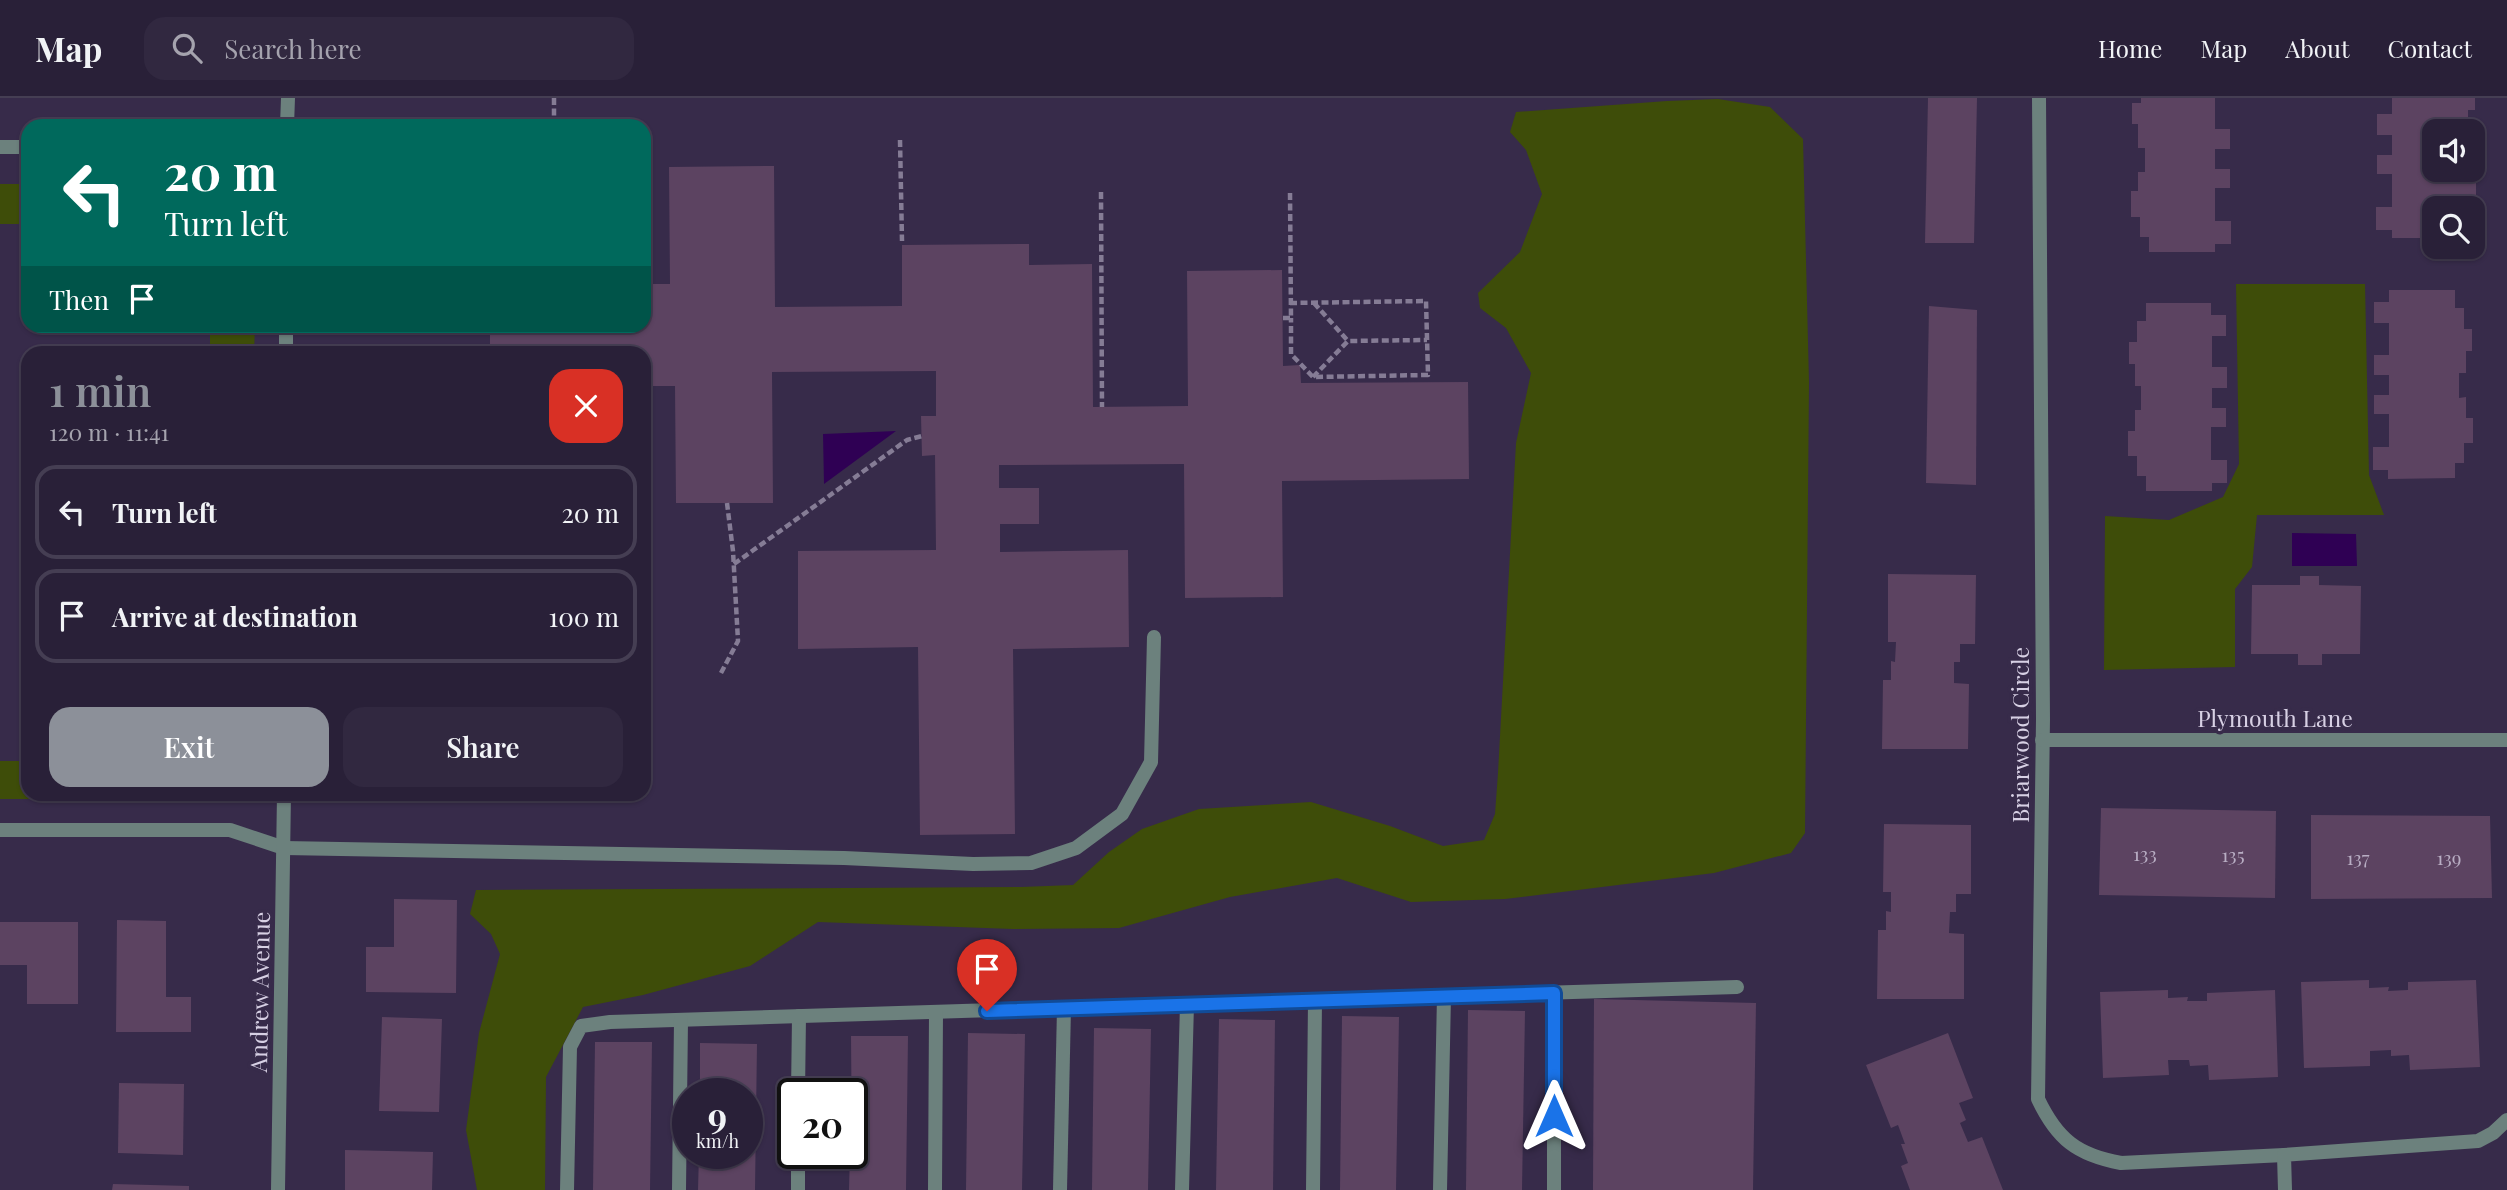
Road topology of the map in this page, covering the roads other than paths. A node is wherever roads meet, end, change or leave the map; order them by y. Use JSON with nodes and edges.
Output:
{"nodes":[{"id":1,"x":288,"y":98,"type":"edge"},
{"id":2,"x":2039,"y":98,"type":"edge"},
{"id":3,"x":287,"y":119,"type":"edge"},
{"id":4,"x":21,"y":147,"type":"edge"},
{"id":5,"x":0,"y":148,"type":"edge"},
{"id":6,"x":1154,"y":637,"type":"dead end"},
{"id":7,"x":2042,"y":740,"type":"junction"},
{"id":8,"x":2507,"y":740,"type":"edge"},
{"id":9,"x":284,"y":801,"type":"edge"},
{"id":10,"x":0,"y":830,"type":"edge"},
{"id":11,"x":284,"y":848,"type":"junction"},
{"id":12,"x":1737,"y":987,"type":"dead end"},
{"id":13,"x":1554,"y":993,"type":"junction"},
{"id":14,"x":1444,"y":996,"type":"junction"},
{"id":15,"x":1315,"y":1000,"type":"junction"},
{"id":16,"x":1187,"y":1004,"type":"junction"},
{"id":17,"x":1064,"y":1008,"type":"junction"},
{"id":18,"x":936,"y":1012,"type":"junction"},
{"id":19,"x":799,"y":1016,"type":"junction"},
{"id":20,"x":681,"y":1020,"type":"junction"},
{"id":21,"x":799,"y":1078,"type":"edge"},
{"id":22,"x":2507,"y":1120,"type":"edge"},
{"id":23,"x":2284,"y":1155,"type":"junction"},
{"id":24,"x":798,"y":1169,"type":"edge"},
{"id":25,"x":278,"y":1190,"type":"edge"},
{"id":26,"x":567,"y":1190,"type":"edge"},
{"id":27,"x":679,"y":1190,"type":"edge"},
{"id":28,"x":798,"y":1190,"type":"edge"},
{"id":29,"x":935,"y":1190,"type":"edge"},
{"id":30,"x":1059,"y":1190,"type":"edge"},
{"id":31,"x":1182,"y":1190,"type":"edge"},
{"id":32,"x":1313,"y":1190,"type":"edge"},
{"id":33,"x":1440,"y":1190,"type":"edge"},
{"id":34,"x":1554,"y":1190,"type":"edge"},
{"id":35,"x":2285,"y":1190,"type":"edge"}],
"edges":[{"from":1,"to":3,"type":"street"},
{"from":2,"to":7,"type":"street","name":"Briarwood Circle"},
{"from":4,"to":5,"type":"street"},
{"from":6,"to":11,"type":"street"},
{"from":7,"to":8,"type":"street","name":"Plymouth Lane"},
{"from":7,"to":23,"type":"street","name":"Briarwood Circle"},
{"from":9,"to":11,"type":"street","name":"Andrew Avenue"},
{"from":10,"to":11,"type":"street"},
{"from":11,"to":25,"type":"street","name":"Andrew Avenue"},
{"from":12,"to":13,"type":"street"},
{"from":13,"to":14,"type":"street"},
{"from":13,"to":34,"type":"street"},
{"from":14,"to":15,"type":"street"},
{"from":14,"to":33,"type":"street"},
{"from":15,"to":16,"type":"street"},
{"from":15,"to":32,"type":"street"},
{"from":16,"to":17,"type":"street"},
{"from":16,"to":31,"type":"street"},
{"from":17,"to":18,"type":"street"},
{"from":17,"to":30,"type":"street"},
{"from":18,"to":19,"type":"street"},
{"from":18,"to":29,"type":"street"},
{"from":19,"to":20,"type":"street"},
{"from":19,"to":21,"type":"street"},
{"from":20,"to":26,"type":"street"},
{"from":20,"to":27,"type":"street"},
{"from":22,"to":23,"type":"street","name":"Briarwood Circle"},
{"from":23,"to":35,"type":"street"},
{"from":24,"to":28,"type":"street"}]}
